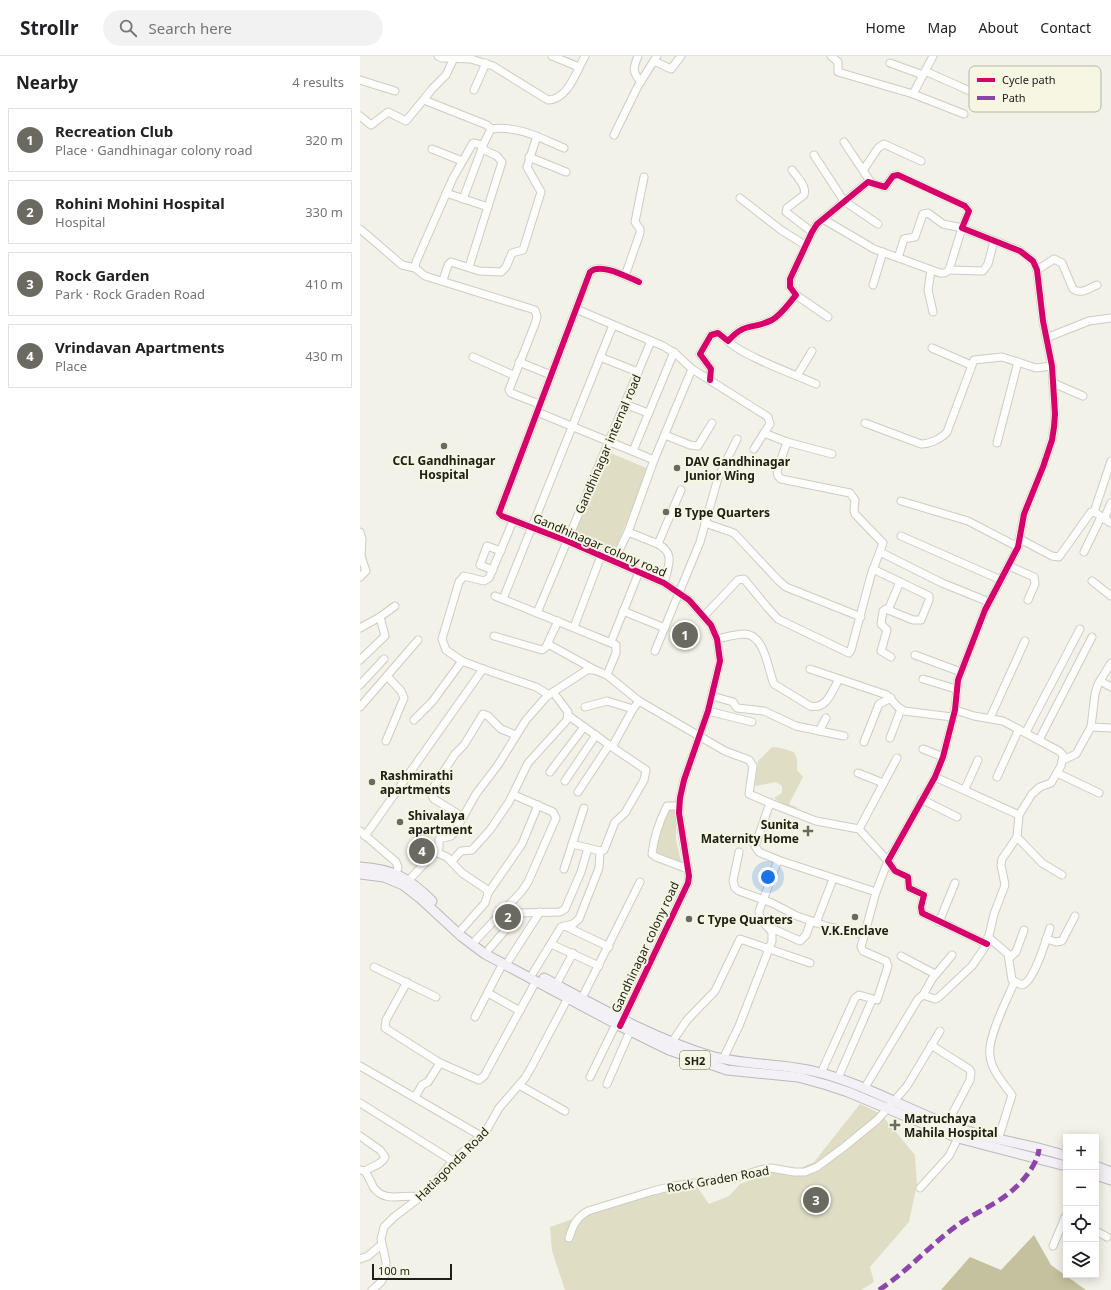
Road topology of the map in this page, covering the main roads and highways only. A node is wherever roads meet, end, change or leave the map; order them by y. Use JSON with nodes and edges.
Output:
{"nodes":[{"id":1,"x":360,"y":868,"type":"edge"},
{"id":2,"x":360,"y":874,"type":"edge"},
{"id":3,"x":395,"y":877,"type":"junction"},
{"id":4,"x":506,"y":962,"type":"junction"},
{"id":5,"x":535,"y":977,"type":"junction"},
{"id":6,"x":570,"y":995,"type":"junction"},
{"id":7,"x":620,"y":1023,"type":"junction"},
{"id":8,"x":891,"y":1105,"type":"junction"},
{"id":9,"x":1063,"y":1155,"type":"edge"},
{"id":10,"x":1063,"y":1165,"type":"edge"},
{"id":11,"x":1099,"y":1167,"type":"edge"},
{"id":12,"x":1111,"y":1172,"type":"edge"},
{"id":13,"x":1099,"y":1176,"type":"edge"},
{"id":14,"x":1111,"y":1180,"type":"edge"}],
"edges":[{"from":1,"to":3,"type":"main road","number":"SH2"},
{"from":2,"to":3,"type":"main road","number":"SH2"},
{"from":3,"to":4,"type":"main road","number":"SH2"},
{"from":3,"to":4,"type":"main road","number":"SH2"},
{"from":4,"to":5,"type":"main road","number":"SH2"},
{"from":5,"to":6,"type":"main road","number":"SH2"},
{"from":5,"to":6,"type":"main road","number":"SH2"},
{"from":6,"to":7,"type":"main road","number":"SH2"},
{"from":6,"to":7,"type":"main road","number":"SH2"},
{"from":7,"to":8,"type":"main road","number":"SH2"},
{"from":7,"to":8,"type":"main road","number":"SH2"},
{"from":8,"to":9,"type":"main road","number":"SH2"},
{"from":8,"to":10,"type":"main road","number":"SH2"},
{"from":11,"to":12,"type":"main road"},
{"from":13,"to":14,"type":"main road"}]}
